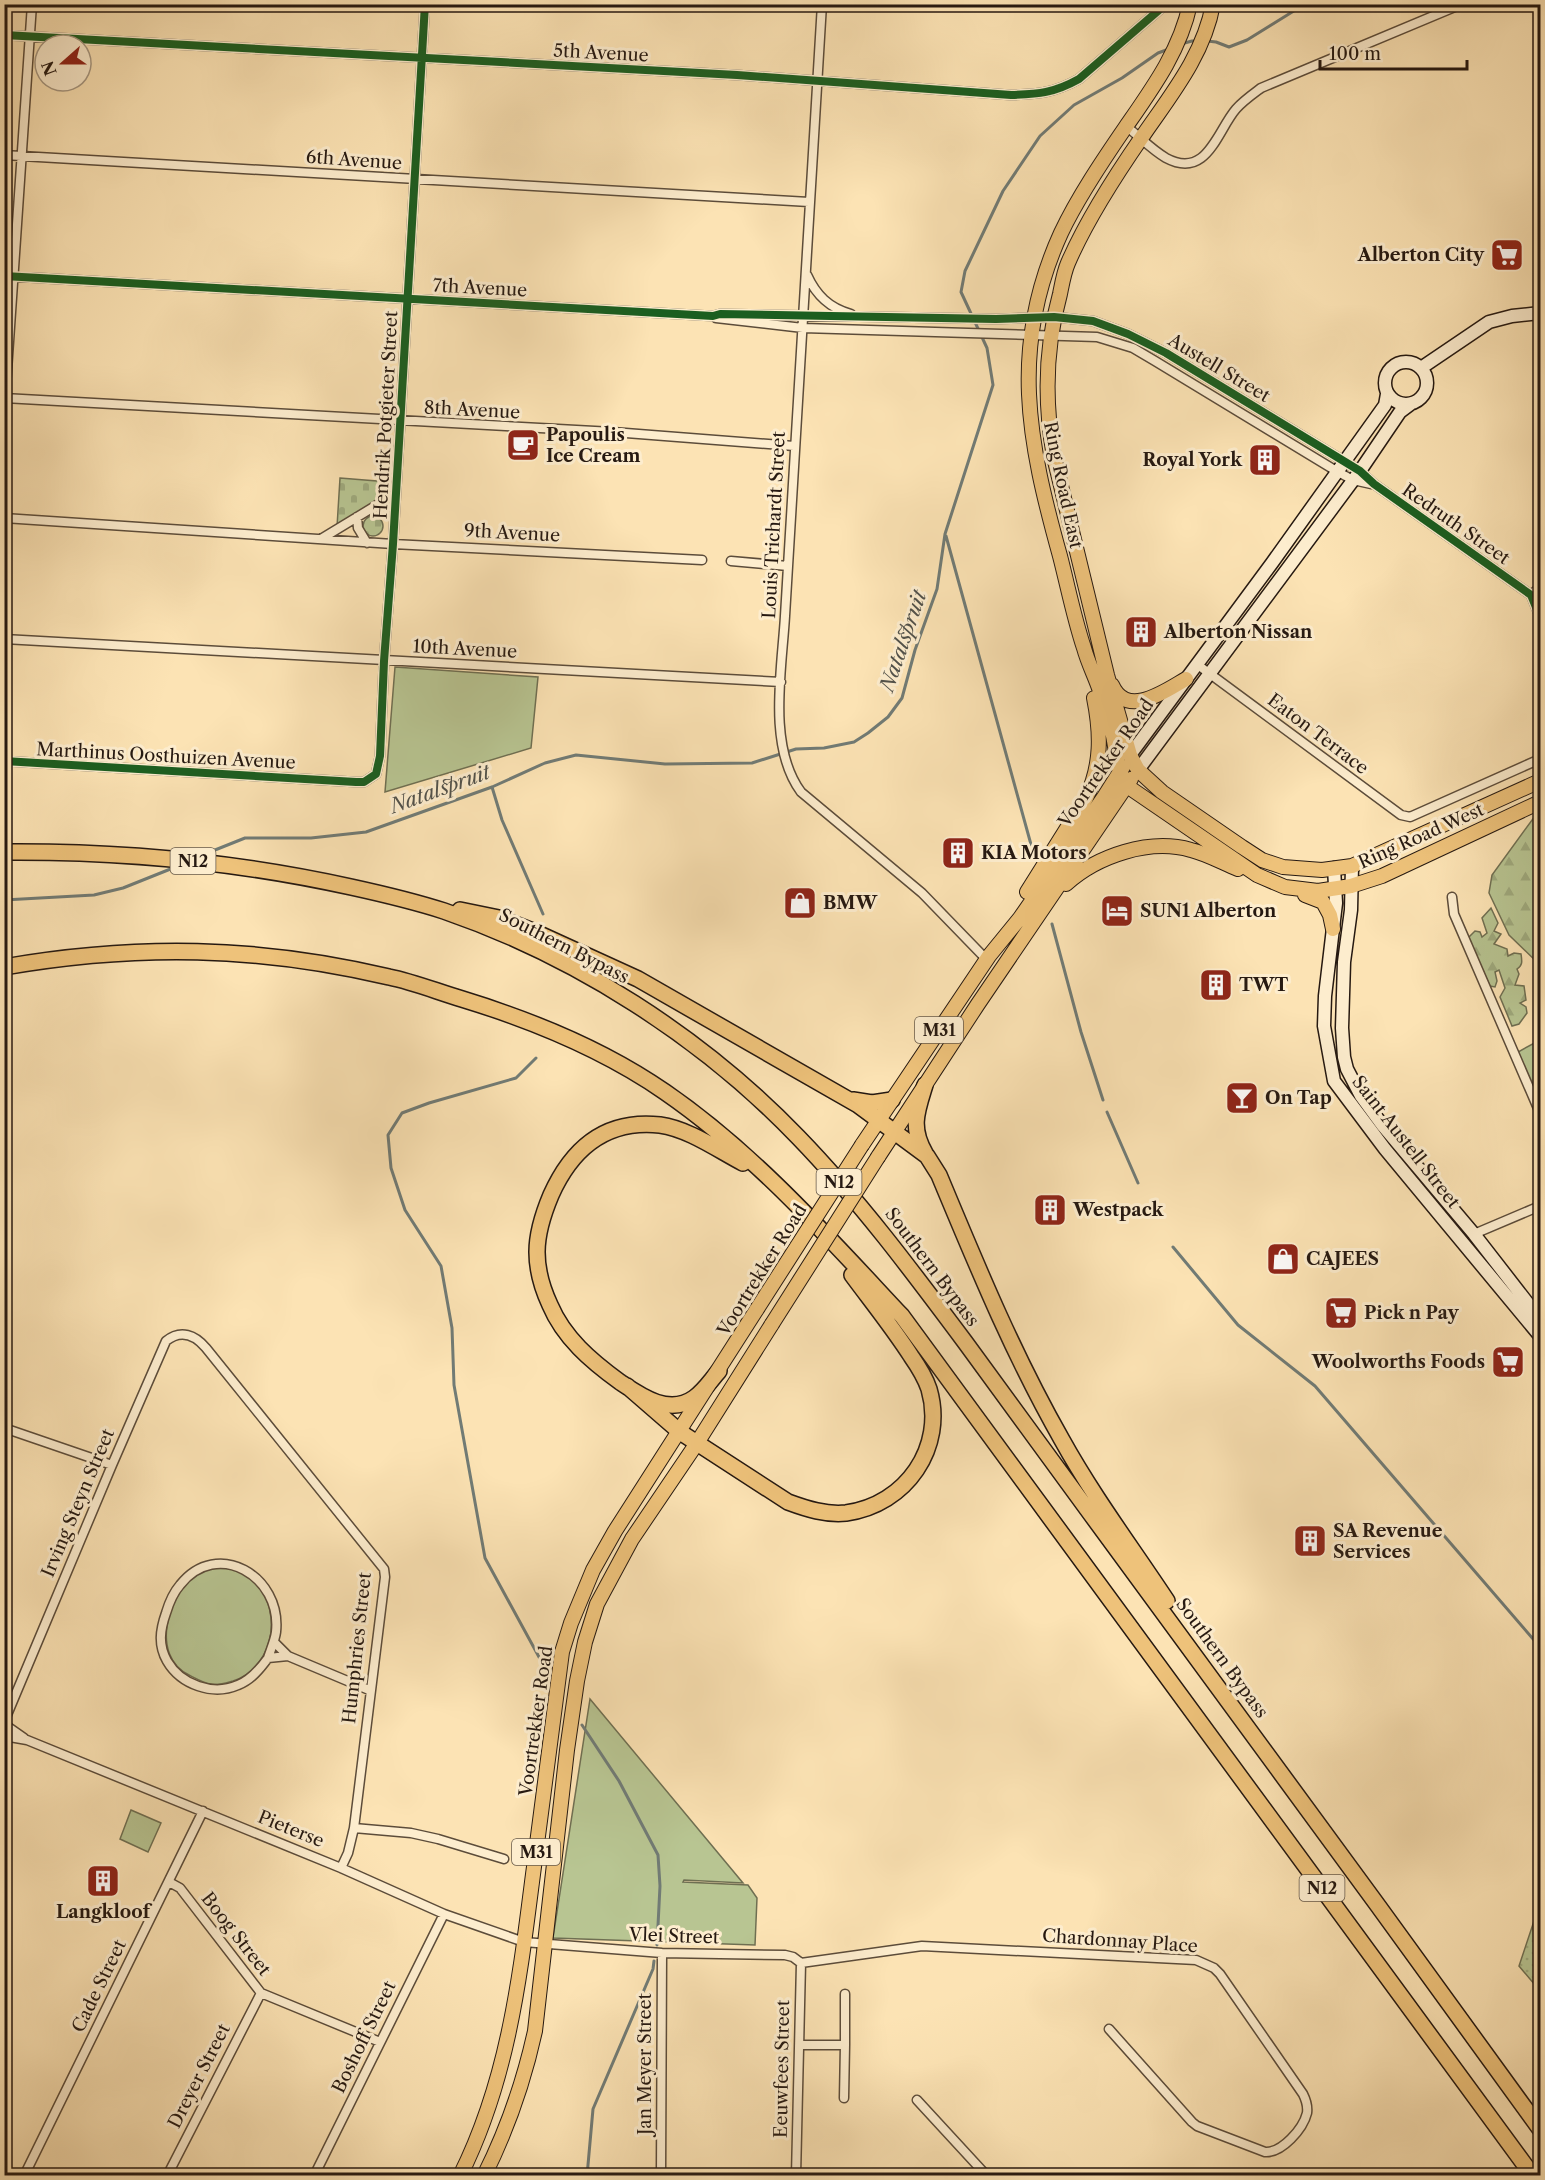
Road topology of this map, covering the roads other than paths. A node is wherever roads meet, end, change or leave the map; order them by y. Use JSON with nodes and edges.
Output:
{"nodes":[{"id":1,"x":32,"y":4,"type":"edge"},
{"id":2,"x":425,"y":4,"type":"edge"},
{"id":3,"x":822,"y":4,"type":"edge"},
{"id":4,"x":1166,"y":4,"type":"edge"},
{"id":5,"x":1462,"y":4,"type":"edge"},
{"id":6,"x":1212,"y":8,"type":"edge"},
{"id":7,"x":1189,"y":10,"type":"edge"},
{"id":8,"x":4,"y":35,"type":"edge"},
{"id":9,"x":30,"y":37,"type":"junction"},
{"id":10,"x":422,"y":58,"type":"junction"},
{"id":11,"x":817,"y":82,"type":"junction"},
{"id":12,"x":1126,"y":126,"type":"junction"},
{"id":13,"x":1141,"y":138,"type":"junction"},
{"id":14,"x":4,"y":155,"type":"edge"},
{"id":15,"x":21,"y":156,"type":"junction"},
{"id":16,"x":416,"y":180,"type":"junction"},
{"id":17,"x":809,"y":202,"type":"junction"},
{"id":18,"x":805,"y":272,"type":"junction"},
{"id":19,"x":4,"y":276,"type":"edge"},
{"id":20,"x":15,"y":276,"type":"junction"},
{"id":21,"x":408,"y":300,"type":"junction"},
{"id":22,"x":1540,"y":314,"type":"edge"},
{"id":23,"x":713,"y":316,"type":"junction"},
{"id":24,"x":803,"y":316,"type":"junction"},
{"id":25,"x":860,"y":316,"type":"junction"},
{"id":26,"x":1035,"y":317,"type":"junction"},
{"id":27,"x":1054,"y":317,"type":"junction"},
{"id":28,"x":996,"y":319,"type":"joint"},
{"id":29,"x":803,"y":328,"type":"junction"},
{"id":30,"x":1031,"y":334,"type":"junction"},
{"id":31,"x":1050,"y":334,"type":"junction"},
{"id":32,"x":1421,"y":368,"type":"junction"},
{"id":33,"x":1388,"y":394,"type":"junction"},
{"id":34,"x":5,"y":398,"type":"edge"},
{"id":35,"x":1412,"y":404,"type":"junction"},
{"id":36,"x":4,"y":415,"type":"edge"},
{"id":37,"x":400,"y":421,"type":"junction"},
{"id":38,"x":794,"y":446,"type":"junction"},
{"id":39,"x":1341,"y":467,"type":"junction"},
{"id":40,"x":1357,"y":475,"type":"junction"},
{"id":41,"x":396,"y":494,"type":"junction"},
{"id":42,"x":357,"y":517,"type":"junction"},
{"id":43,"x":4,"y":518,"type":"edge"},
{"id":44,"x":320,"y":539,"type":"junction"},
{"id":45,"x":367,"y":543,"type":"junction"},
{"id":46,"x":393,"y":544,"type":"junction"},
{"id":47,"x":702,"y":560,"type":"dead end"},
{"id":48,"x":731,"y":561,"type":"dead end"},
{"id":49,"x":1272,"y":563,"type":"junction"},
{"id":50,"x":788,"y":566,"type":"junction"},
{"id":51,"x":1285,"y":571,"type":"junction"},
{"id":52,"x":1540,"y":587,"type":"edge"},
{"id":53,"x":1531,"y":595,"type":"junction"},
{"id":54,"x":1540,"y":617,"type":"edge"},
{"id":55,"x":4,"y":639,"type":"edge"},
{"id":56,"x":1084,"y":649,"type":"junction"},
{"id":57,"x":384,"y":661,"type":"junction"},
{"id":58,"x":1198,"y":665,"type":"junction"},
{"id":59,"x":1210,"y":672,"type":"junction"},
{"id":60,"x":1107,"y":675,"type":"junction"},
{"id":61,"x":1186,"y":679,"type":"junction"},
{"id":62,"x":781,"y":682,"type":"junction"},
{"id":63,"x":1130,"y":756,"type":"junction"},
{"id":64,"x":1540,"y":759,"type":"edge"},
{"id":65,"x":4,"y":761,"type":"edge"},
{"id":66,"x":1137,"y":770,"type":"junction"},
{"id":67,"x":1119,"y":773,"type":"junction"},
{"id":68,"x":325,"y":780,"type":"joint"},
{"id":69,"x":1540,"y":781,"type":"edge"},
{"id":70,"x":1127,"y":786,"type":"junction"},
{"id":71,"x":1540,"y":802,"type":"edge"},
{"id":72,"x":4,"y":852,"type":"edge"},
{"id":73,"x":1352,"y":866,"type":"junction"},
{"id":74,"x":1334,"y":868,"type":"junction"},
{"id":75,"x":1257,"y":875,"type":"junction"},
{"id":76,"x":1351,"y":886,"type":"junction"},
{"id":77,"x":1284,"y":887,"type":"junction"},
{"id":78,"x":1335,"y":889,"type":"junction"},
{"id":79,"x":1056,"y":891,"type":"junction"},
{"id":80,"x":1452,"y":897,"type":"dead end"},
{"id":81,"x":404,"y":899,"type":"junction"},
{"id":82,"x":1333,"y":929,"type":"junction"},
{"id":83,"x":988,"y":958,"type":"junction"},
{"id":84,"x":4,"y":967,"type":"edge"},
{"id":85,"x":925,"y":1084,"type":"junction"},
{"id":86,"x":844,"y":1097,"type":"junction"},
{"id":87,"x":892,"y":1100,"type":"junction"},
{"id":88,"x":1540,"y":1113,"type":"edge"},
{"id":89,"x":879,"y":1120,"type":"junction"},
{"id":90,"x":895,"y":1131,"type":"junction"},
{"id":91,"x":927,"y":1156,"type":"junction"},
{"id":92,"x":762,"y":1172,"type":"junction"},
{"id":93,"x":1540,"y":1206,"type":"edge"},
{"id":94,"x":805,"y":1212,"type":"junction"},
{"id":95,"x":1474,"y":1234,"type":"junction"},
{"id":96,"x":1540,"y":1319,"type":"edge"},
{"id":97,"x":1540,"y":1336,"type":"edge"},
{"id":98,"x":206,"y":1348,"type":"joint"},
{"id":99,"x":719,"y":1371,"type":"junction"},
{"id":100,"x":627,"y":1386,"type":"junction"},
{"id":101,"x":4,"y":1428,"type":"edge"},
{"id":102,"x":680,"y":1432,"type":"junction"},
{"id":103,"x":697,"y":1443,"type":"junction"},
{"id":104,"x":112,"y":1465,"type":"junction"},
{"id":105,"x":273,"y":1641,"type":"junction"},
{"id":106,"x":288,"y":1656,"type":"junction"},
{"id":107,"x":268,"y":1658,"type":"junction"},
{"id":108,"x":369,"y":1690,"type":"junction"},
{"id":109,"x":1227,"y":1698,"type":"junction"},
{"id":110,"x":4,"y":1723,"type":"edge"},
{"id":111,"x":4,"y":1736,"type":"edge"},
{"id":112,"x":27,"y":1740,"type":"junction"},
{"id":113,"x":203,"y":1811,"type":"junction"},
{"id":114,"x":354,"y":1828,"type":"junction"},
{"id":115,"x":504,"y":1859,"type":"dead end"},
{"id":116,"x":341,"y":1868,"type":"junction"},
{"id":117,"x":169,"y":1882,"type":"junction"},
{"id":118,"x":444,"y":1914,"type":"junction"},
{"id":119,"x":524,"y":1942,"type":"junction"},
{"id":120,"x":544,"y":1944,"type":"junction"},
{"id":121,"x":662,"y":1953,"type":"junction"},
{"id":122,"x":801,"y":1963,"type":"junction"},
{"id":123,"x":261,"y":1993,"type":"junction"},
{"id":124,"x":845,"y":1994,"type":"dead end"},
{"id":125,"x":1109,"y":2029,"type":"dead end"},
{"id":126,"x":380,"y":2042,"type":"junction"},
{"id":127,"x":799,"y":2045,"type":"junction"},
{"id":128,"x":845,"y":2045,"type":"junction"},
{"id":129,"x":844,"y":2098,"type":"dead end"},
{"id":130,"x":917,"y":2100,"type":"dead end"},
{"id":131,"x":1540,"y":2128,"type":"edge"},
{"id":132,"x":982,"y":2174,"type":"edge"},
{"id":133,"x":24,"y":2175,"type":"edge"},
{"id":134,"x":167,"y":2175,"type":"edge"},
{"id":135,"x":314,"y":2175,"type":"edge"},
{"id":136,"x":460,"y":2175,"type":"edge"},
{"id":137,"x":484,"y":2175,"type":"edge"},
{"id":138,"x":661,"y":2175,"type":"edge"},
{"id":139,"x":796,"y":2175,"type":"edge"},
{"id":140,"x":1533,"y":2175,"type":"edge"}],
"edges":[{"from":1,"to":9,"type":"street"},
{"from":2,"to":10,"type":"street","name":"Hendrik Potgieter Street"},
{"from":3,"to":11,"type":"street","name":"Louis Trichardt Street"},
{"from":4,"to":11,"type":"street","name":"5th Avenue"},
{"from":5,"to":13,"type":"street"},
{"from":6,"to":13,"type":"main road","name":"Ring Road East"},
{"from":7,"to":12,"type":"main road","name":"Ring Road East"},
{"from":8,"to":9,"type":"street","name":"5th Avenue"},
{"from":9,"to":10,"type":"street","name":"5th Avenue"},
{"from":9,"to":15,"type":"street"},
{"from":10,"to":11,"type":"street","name":"5th Avenue"},
{"from":10,"to":16,"type":"street","name":"Hendrik Potgieter Street"},
{"from":11,"to":17,"type":"street","name":"Louis Trichardt Street"},
{"from":12,"to":13,"type":"street"},
{"from":12,"to":26,"type":"main road","name":"Ring Road East"},
{"from":13,"to":27,"type":"main road","name":"Ring Road East"},
{"from":14,"to":15,"type":"street","name":"6th Avenue"},
{"from":15,"to":16,"type":"street","name":"6th Avenue"},
{"from":15,"to":20,"type":"street"},
{"from":16,"to":17,"type":"street","name":"6th Avenue"},
{"from":16,"to":21,"type":"street","name":"Hendrik Potgieter Street"},
{"from":17,"to":18,"type":"street","name":"Louis Trichardt Street"},
{"from":18,"to":24,"type":"street","name":"Louis Trichardt Street"},
{"from":18,"to":25,"type":"street"},
{"from":19,"to":20,"type":"street","name":"7th Avenue"},
{"from":20,"to":21,"type":"street","name":"7th Avenue"},
{"from":20,"to":34,"type":"street"},
{"from":21,"to":23,"type":"street","name":"7th Avenue"},
{"from":21,"to":37,"type":"street","name":"Hendrik Potgieter Street"},
{"from":22,"to":32,"type":"street"},
{"from":23,"to":24,"type":"street","name":"7th Avenue"},
{"from":23,"to":29,"type":"street","name":"7th Avenue"},
{"from":24,"to":25,"type":"street","name":"7th Avenue"},
{"from":24,"to":29,"type":"street","name":"Louis Trichardt Street"},
{"from":25,"to":28,"type":"street","name":"7th Avenue"},
{"from":26,"to":27,"type":"street","name":"Austell Street"},
{"from":26,"to":28,"type":"street","name":"Austell Street"},
{"from":26,"to":30,"type":"main road","name":"Ring Road East"},
{"from":27,"to":31,"type":"main road","name":"Ring Road East"},
{"from":27,"to":39,"type":"street","name":"Austell Street"},
{"from":29,"to":30,"type":"street","name":"7th Avenue"},
{"from":29,"to":38,"type":"street","name":"Louis Trichardt Street"},
{"from":30,"to":31,"type":"street","name":"7th Avenue"},
{"from":30,"to":56,"type":"main road","name":"Ring Road East"},
{"from":31,"to":39,"type":"street"},
{"from":31,"to":60,"type":"main road","name":"Ring Road East"},
{"from":32,"to":33,"type":"street","number":"M31"},
{"from":32,"to":35,"type":"street","number":"M31"},
{"from":33,"to":35,"type":"street"},
{"from":33,"to":39,"type":"street","name":"Voortrekker Road","number":"M31"},
{"from":34,"to":36,"type":"street"},
{"from":34,"to":37,"type":"street","name":"8th Avenue"},
{"from":35,"to":40,"type":"street","name":"Voortrekker Road","number":"M31"},
{"from":37,"to":38,"type":"street","name":"8th Avenue"},
{"from":37,"to":41,"type":"street","name":"Hendrik Potgieter Street"},
{"from":38,"to":50,"type":"street","name":"Louis Trichardt Street"},
{"from":39,"to":40,"type":"street","name":"Austell Street"},
{"from":39,"to":49,"type":"street","name":"Voortrekker Road","number":"M31"},
{"from":40,"to":51,"type":"street","name":"Voortrekker Road","number":"M31"},
{"from":40,"to":53,"type":"street","name":"Redruth Street"},
{"from":41,"to":42,"type":"street"},
{"from":41,"to":46,"type":"street","name":"Hendrik Potgieter Street"},
{"from":42,"to":44,"type":"street"},
{"from":42,"to":45,"type":"street"},
{"from":43,"to":44,"type":"street","name":"9th Avenue"},
{"from":44,"to":45,"type":"street","name":"9th Avenue"},
{"from":45,"to":46,"type":"street","name":"9th Avenue"},
{"from":46,"to":47,"type":"street","name":"9th Avenue"},
{"from":46,"to":57,"type":"street","name":"Hendrik Potgieter Street"},
{"from":48,"to":50,"type":"street"},
{"from":49,"to":51,"type":"street"},
{"from":49,"to":58,"type":"street","name":"Voortrekker Road","number":"M31"},
{"from":50,"to":62,"type":"street","name":"Louis Trichardt Street"},
{"from":51,"to":59,"type":"street","name":"Voortrekker Road","number":"M31"},
{"from":52,"to":53,"type":"street"},
{"from":53,"to":54,"type":"street"},
{"from":55,"to":57,"type":"street","name":"10th Avenue"},
{"from":56,"to":67,"type":"main road","name":"Ring Road East"},
{"from":56,"to":83,"type":"main road"},
{"from":57,"to":62,"type":"street","name":"10th Avenue"},
{"from":57,"to":68,"type":"street","name":"Hendrik Potgieter Street"},
{"from":58,"to":59,"type":"street","name":"Eaton Terrace"},
{"from":58,"to":61,"type":"street","name":"Voortrekker Road","number":"M31"},
{"from":59,"to":64,"type":"street","name":"Eaton Terrace"},
{"from":59,"to":66,"type":"street","name":"Voortrekker Road","number":"M31"},
{"from":60,"to":61,"type":"main road"},
{"from":60,"to":63,"type":"main road","name":"Ring Road East"},
{"from":61,"to":63,"type":"street","name":"Voortrekker Road","number":"M31"},
{"from":62,"to":83,"type":"street","name":"Louis Trichardt Street"},
{"from":63,"to":66,"type":"main road","name":"Ring Road East"},
{"from":63,"to":67,"type":"main road","name":"Voortrekker Road","number":"M31"},
{"from":65,"to":68,"type":"street","name":"Marthinus Oosthuizen Avenue"},
{"from":66,"to":70,"type":"main road","name":"Voortrekker Road","number":"M31"},
{"from":66,"to":74,"type":"main road","name":"Ring Road West"},
{"from":67,"to":70,"type":"main road","name":"Ring Road East"},
{"from":67,"to":83,"type":"main road","name":"Voortrekker Road","number":"M31"},
{"from":69,"to":73,"type":"main road","name":"Ring Road West"},
{"from":70,"to":75,"type":"main road","name":"Ring Road West"},
{"from":70,"to":79,"type":"main road","name":"Voortrekker Road","number":"M31"},
{"from":71,"to":76,"type":"main road","name":"Ring Road West"},
{"from":72,"to":81,"type":"highway","name":"Southern Bypass","number":"N12"},
{"from":73,"to":74,"type":"main road","name":"Ring Road West"},
{"from":73,"to":76,"type":"street","name":"Saint Austell Street"},
{"from":74,"to":78,"type":"street","name":"Saint Austell Street"},
{"from":75,"to":77,"type":"main road","name":"Ring Road West"},
{"from":75,"to":79,"type":"main road"},
{"from":76,"to":78,"type":"main road","name":"Ring Road West"},
{"from":76,"to":95,"type":"street","name":"Saint Austell Street"},
{"from":77,"to":78,"type":"main road","name":"Ring Road West"},
{"from":77,"to":82,"type":"main road"},
{"from":78,"to":82,"type":"street","name":"Saint Austell Street"},
{"from":79,"to":85,"type":"main road","name":"Voortrekker Road","number":"M31"},
{"from":80,"to":88,"type":"street"},
{"from":81,"to":86,"type":"highway"},
{"from":81,"to":109,"type":"highway","name":"Southern Bypass","number":"N12"},
{"from":82,"to":97,"type":"street","name":"Saint Austell Street"},
{"from":83,"to":87,"type":"main road","name":"Voortrekker Road","number":"M31"},
{"from":84,"to":92,"type":"highway","number":"N12"},
{"from":85,"to":90,"type":"main road","name":"Voortrekker Road","number":"M31"},
{"from":85,"to":91,"type":"highway"},
{"from":86,"to":87,"type":"highway"},
{"from":86,"to":89,"type":"highway"},
{"from":87,"to":89,"type":"main road","name":"Voortrekker Road","number":"M31"},
{"from":89,"to":90,"type":"highway"},
{"from":89,"to":99,"type":"main road","name":"Voortrekker Road","number":"M31","bridge":true},
{"from":90,"to":91,"type":"highway"},
{"from":90,"to":103,"type":"main road","name":"Voortrekker Road","number":"M31","bridge":true},
{"from":91,"to":109,"type":"highway"},
{"from":92,"to":94,"type":"highway","number":"N12"},
{"from":92,"to":100,"type":"highway"},
{"from":93,"to":95,"type":"street"},
{"from":94,"to":103,"type":"highway"},
{"from":94,"to":140,"type":"highway","number":"N12"},
{"from":95,"to":96,"type":"street","name":"Saint Austell Street"},
{"from":98,"to":104,"type":"street","name":"Irving Steyn Street"},
{"from":98,"to":108,"type":"street","name":"Humphries Street"},
{"from":99,"to":100,"type":"highway"},
{"from":99,"to":102,"type":"main road","name":"Voortrekker Road","number":"M31"},
{"from":100,"to":102,"type":"highway"},
{"from":101,"to":104,"type":"street"},
{"from":102,"to":103,"type":"highway"},
{"from":102,"to":119,"type":"main road","name":"Voortrekker Road","number":"M31"},
{"from":103,"to":120,"type":"main road","name":"Voortrekker Road","number":"M31"},
{"from":104,"to":110,"type":"street","name":"Irving Steyn Street"},
{"from":105,"to":106,"type":"street"},
{"from":105,"to":107,"type":"street"},
{"from":105,"to":107,"type":"street"},
{"from":106,"to":107,"type":"street"},
{"from":106,"to":108,"type":"street"},
{"from":108,"to":114,"type":"street","name":"Humphries Street"},
{"from":109,"to":131,"type":"highway","name":"Southern Bypass","number":"N12"},
{"from":110,"to":112,"type":"street","name":"Pieterse"},
{"from":111,"to":112,"type":"street","name":"Pieterse"},
{"from":112,"to":113,"type":"street","name":"Pieterse"},
{"from":113,"to":116,"type":"street","name":"Pieterse"},
{"from":113,"to":117,"type":"street","name":"Cade Street"},
{"from":114,"to":115,"type":"street"},
{"from":114,"to":116,"type":"street","name":"Humphries Street"},
{"from":116,"to":118,"type":"street","name":"Pieterse"},
{"from":117,"to":123,"type":"street","name":"Boog Street"},
{"from":117,"to":133,"type":"street","name":"Cade Street"},
{"from":118,"to":119,"type":"street","name":"Pieterse"},
{"from":118,"to":126,"type":"street","name":"Boshoff Street"},
{"from":119,"to":120,"type":"street","name":"Pieterse"},
{"from":119,"to":136,"type":"main road","name":"Voortrekker Road","number":"M31"},
{"from":120,"to":121,"type":"street","name":"Vlei Street"},
{"from":120,"to":137,"type":"main road","name":"Voortrekker Road","number":"M31"},
{"from":121,"to":122,"type":"street","name":"Vlei Street"},
{"from":121,"to":138,"type":"street","name":"Jan Meyer Street"},
{"from":122,"to":125,"type":"street","name":"Chardonnay Place"},
{"from":122,"to":127,"type":"street","name":"Eeuwfees Street"},
{"from":123,"to":126,"type":"street","name":"Boog Street"},
{"from":123,"to":134,"type":"street","name":"Dreyer Street"},
{"from":124,"to":128,"type":"street"},
{"from":126,"to":135,"type":"street","name":"Boshoff Street"},
{"from":127,"to":128,"type":"street"},
{"from":127,"to":139,"type":"street","name":"Eeuwfees Street"},
{"from":128,"to":129,"type":"street"},
{"from":130,"to":132,"type":"street"}]}
